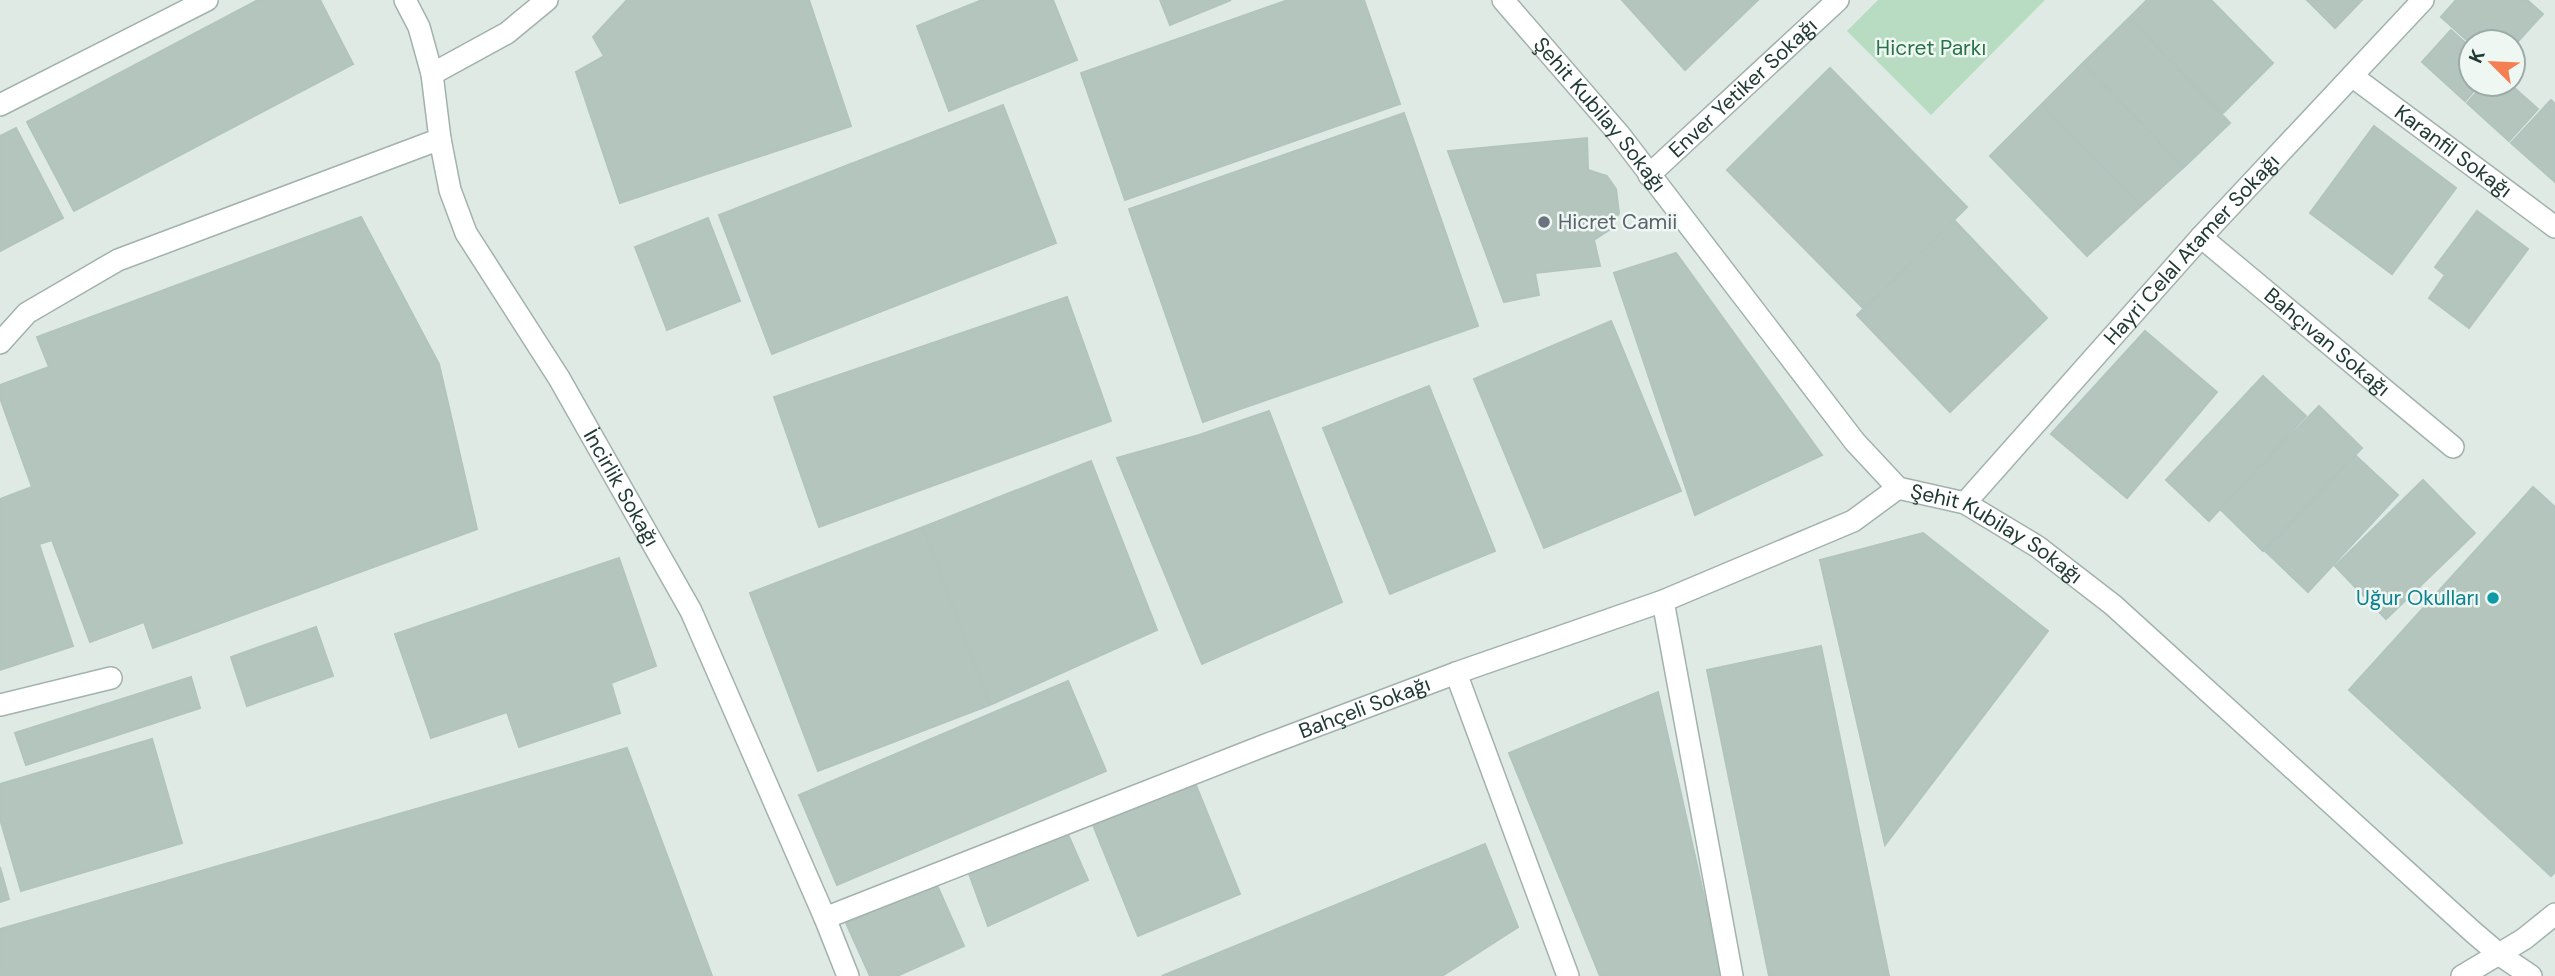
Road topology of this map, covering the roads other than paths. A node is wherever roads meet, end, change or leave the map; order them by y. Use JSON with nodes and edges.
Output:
{"nodes":[{"id":1,"x":206,"y":0,"type":"edge"},
{"id":2,"x":405,"y":0,"type":"edge"},
{"id":3,"x":547,"y":0,"type":"edge"},
{"id":4,"x":1503,"y":0,"type":"edge"},
{"id":5,"x":1838,"y":0,"type":"edge"},
{"id":6,"x":2423,"y":0,"type":"edge"},
{"id":7,"x":432,"y":74,"type":"junction"},
{"id":8,"x":2352,"y":76,"type":"junction"},
{"id":9,"x":0,"y":105,"type":"edge"},
{"id":10,"x":440,"y":139,"type":"junction"},
{"id":11,"x":1649,"y":175,"type":"junction"},
{"id":12,"x":2555,"y":227,"type":"edge"},
{"id":13,"x":2202,"y":237,"type":"junction"},
{"id":14,"x":0,"y":343,"type":"edge"},
{"id":15,"x":2453,"y":447,"type":"dead end"},
{"id":16,"x":1898,"y":488,"type":"junction"},
{"id":17,"x":1965,"y":503,"type":"junction"},
{"id":18,"x":1663,"y":601,"type":"junction"},
{"id":19,"x":1456,"y":673,"type":"junction"},
{"id":20,"x":111,"y":678,"type":"dead end"},
{"id":21,"x":0,"y":705,"type":"edge"},
{"id":22,"x":2555,"y":914,"type":"edge"},
{"id":23,"x":825,"y":918,"type":"junction"},
{"id":24,"x":2500,"y":955,"type":"junction"},
{"id":25,"x":848,"y":976,"type":"edge"},
{"id":26,"x":1568,"y":976,"type":"edge"},
{"id":27,"x":1732,"y":976,"type":"edge"},
{"id":28,"x":2462,"y":976,"type":"edge"},
{"id":29,"x":2531,"y":976,"type":"edge"}],
"edges":[{"from":1,"to":9,"type":"street"},
{"from":2,"to":7,"type":"street","name":"İncirlik Sokağı"},
{"from":3,"to":7,"type":"street"},
{"from":4,"to":11,"type":"street","name":"Şehit Kubilay Sokağı"},
{"from":5,"to":11,"type":"street","name":"Enver Yetiker Sokağı"},
{"from":6,"to":8,"type":"street","name":"Hayri Celal Atamer Sokağı"},
{"from":7,"to":10,"type":"street","name":"İncirlik Sokağı"},
{"from":8,"to":12,"type":"street","name":"Karanfil Sokağı"},
{"from":8,"to":13,"type":"street","name":"Hayri Celal Atamer Sokağı"},
{"from":10,"to":14,"type":"street"},
{"from":10,"to":23,"type":"street","name":"İncirlik Sokağı"},
{"from":11,"to":16,"type":"street","name":"Şehit Kubilay Sokağı"},
{"from":13,"to":15,"type":"street","name":"Bahçıvan Sokağı"},
{"from":13,"to":17,"type":"street","name":"Hayri Celal Atamer Sokağı"},
{"from":16,"to":17,"type":"street","name":"Şehit Kubilay Sokağı"},
{"from":16,"to":18,"type":"street","name":"Bahçeli Sokağı"},
{"from":17,"to":24,"type":"street","name":"Şehit Kubilay Sokağı"},
{"from":18,"to":19,"type":"street","name":"Bahçeli Sokağı"},
{"from":18,"to":27,"type":"street"},
{"from":19,"to":23,"type":"street","name":"Bahçeli Sokağı"},
{"from":19,"to":26,"type":"street"},
{"from":20,"to":21,"type":"street"},
{"from":22,"to":24,"type":"street"},
{"from":23,"to":25,"type":"street","name":"İncirlik Sokağı"},
{"from":24,"to":28,"type":"street"},
{"from":24,"to":29,"type":"street","name":"Şehit Kubilay Sokağı"}]}
